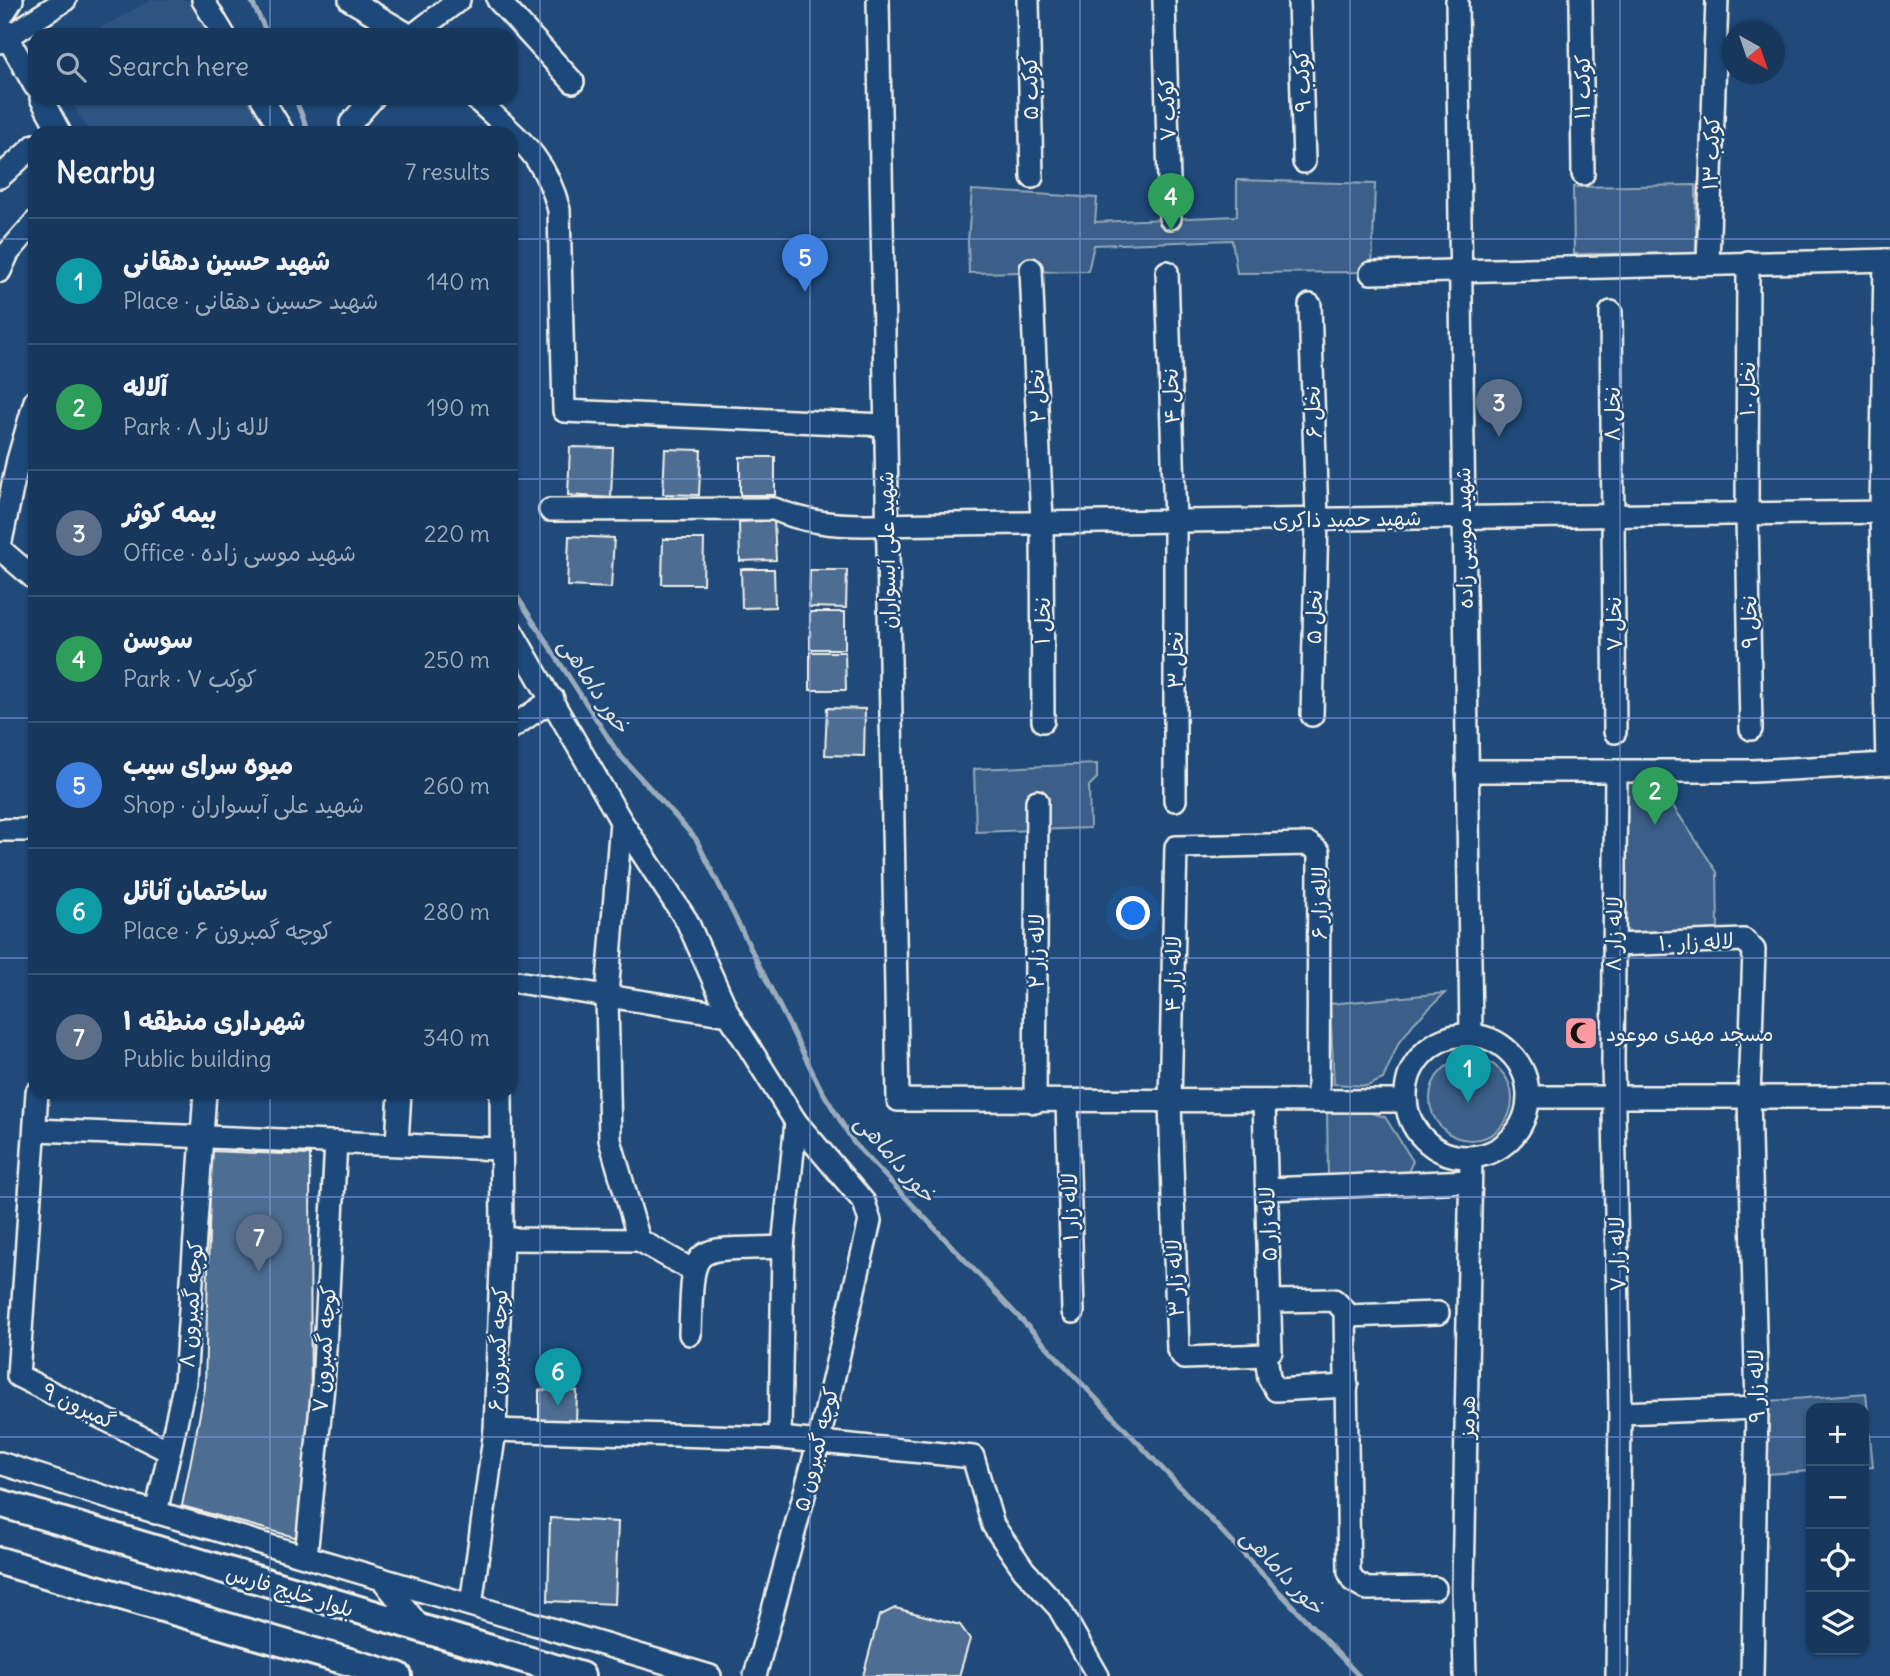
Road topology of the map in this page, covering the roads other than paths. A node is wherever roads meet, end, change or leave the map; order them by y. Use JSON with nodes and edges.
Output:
{"nodes":[{"id":1,"x":12,"y":0,"type":"edge"},
{"id":2,"x":65,"y":0,"type":"edge"},
{"id":3,"x":203,"y":0,"type":"edge"},
{"id":4,"x":350,"y":0,"type":"edge"},
{"id":5,"x":459,"y":0,"type":"edge"},
{"id":6,"x":498,"y":0,"type":"edge"},
{"id":7,"x":878,"y":0,"type":"edge"},
{"id":8,"x":1028,"y":0,"type":"edge"},
{"id":9,"x":1164,"y":0,"type":"edge"},
{"id":10,"x":1299,"y":0,"type":"edge"},
{"id":11,"x":1457,"y":0,"type":"edge"},
{"id":12,"x":1581,"y":0,"type":"edge"},
{"id":13,"x":1717,"y":0,"type":"edge"},
{"id":14,"x":220,"y":28,"type":"edge"},
{"id":15,"x":399,"y":28,"type":"edge"},
{"id":16,"x":421,"y":28,"type":"edge"},
{"id":17,"x":2,"y":30,"type":"edge"},
{"id":18,"x":28,"y":74,"type":"edge"},
{"id":19,"x":573,"y":82,"type":"dead end"},
{"id":20,"x":44,"y":105,"type":"edge"},
{"id":21,"x":266,"y":105,"type":"edge"},
{"id":22,"x":367,"y":105,"type":"edge"},
{"id":23,"x":482,"y":105,"type":"edge"},
{"id":24,"x":351,"y":123,"type":"dead end"},
{"id":25,"x":53,"y":126,"type":"edge"},
{"id":26,"x":279,"y":126,"type":"edge"},
{"id":27,"x":504,"y":126,"type":"edge"},
{"id":28,"x":518,"y":139,"type":"edge"},
{"id":29,"x":28,"y":151,"type":"edge"},
{"id":30,"x":1304,"y":162,"type":"dead end"},
{"id":31,"x":1583,"y":174,"type":"dead end"},
{"id":32,"x":0,"y":177,"type":"edge"},
{"id":33,"x":1032,"y":177,"type":"dead end"},
{"id":34,"x":1170,"y":218,"type":"dead end"},
{"id":35,"x":28,"y":230,"type":"edge"},
{"id":36,"x":1888,"y":260,"type":"edge"},
{"id":37,"x":1748,"y":262,"type":"junction"},
{"id":38,"x":1708,"y":263,"type":"junction"},
{"id":39,"x":1031,"y":269,"type":"dead end"},
{"id":40,"x":1461,"y":270,"type":"junction"},
{"id":41,"x":0,"y":271,"type":"edge"},
{"id":42,"x":1167,"y":272,"type":"dead end"},
{"id":43,"x":1371,"y":273,"type":"dead end"},
{"id":44,"x":1310,"y":305,"type":"dead end"},
{"id":45,"x":1611,"y":312,"type":"dead end"},
{"id":46,"x":28,"y":416,"type":"edge"},
{"id":47,"x":885,"y":425,"type":"junction"},
{"id":48,"x":9,"y":457,"type":"edge"},
{"id":49,"x":550,"y":510,"type":"dead end"},
{"id":50,"x":1886,"y":512,"type":"edge"},
{"id":51,"x":1747,"y":515,"type":"junction"},
{"id":52,"x":1612,"y":516,"type":"junction"},
{"id":53,"x":1464,"y":517,"type":"junction"},
{"id":54,"x":1317,"y":519,"type":"junction"},
{"id":55,"x":1175,"y":520,"type":"junction"},
{"id":56,"x":887,"y":522,"type":"junction"},
{"id":57,"x":1042,"y":522,"type":"junction"},
{"id":58,"x":1,"y":539,"type":"edge"},
{"id":59,"x":28,"y":571,"type":"edge"},
{"id":60,"x":518,"y":642,"type":"edge"},
{"id":61,"x":553,"y":699,"type":"junction"},
{"id":62,"x":1312,"y":715,"type":"dead end"},
{"id":63,"x":1043,"y":721,"type":"dead end"},
{"id":64,"x":518,"y":723,"type":"edge"},
{"id":65,"x":1751,"y":729,"type":"dead end"},
{"id":66,"x":1615,"y":733,"type":"dead end"},
{"id":67,"x":1888,"y":764,"type":"edge"},
{"id":68,"x":1467,"y":771,"type":"junction"},
{"id":69,"x":1616,"y":771,"type":"junction"},
{"id":70,"x":1175,"y":800,"type":"dead end"},
{"id":71,"x":1037,"y":801,"type":"dead end"},
{"id":72,"x":621,"y":821,"type":"junction"},
{"id":73,"x":0,"y":830,"type":"edge"},
{"id":74,"x":28,"y":830,"type":"edge"},
{"id":75,"x":1176,"y":847,"type":"joint"},
{"id":76,"x":1614,"y":945,"type":"junction"},
{"id":77,"x":518,"y":982,"type":"edge"},
{"id":78,"x":607,"y":995,"type":"junction"},
{"id":79,"x":729,"y":1015,"type":"junction"},
{"id":80,"x":1471,"y":1034,"type":"junction"},
{"id":81,"x":1614,"y":1096,"type":"junction"},
{"id":82,"x":1529,"y":1097,"type":"junction"},
{"id":83,"x":1749,"y":1097,"type":"junction"},
{"id":84,"x":1890,"y":1097,"type":"edge"},
{"id":85,"x":37,"y":1099,"type":"edge"},
{"id":86,"x":205,"y":1099,"type":"edge"},
{"id":87,"x":400,"y":1099,"type":"edge"},
{"id":88,"x":500,"y":1099,"type":"edge"},
{"id":89,"x":1264,"y":1101,"type":"junction"},
{"id":90,"x":1318,"y":1101,"type":"junction"},
{"id":91,"x":1406,"y":1101,"type":"junction"},
{"id":92,"x":1035,"y":1102,"type":"junction"},
{"id":93,"x":1067,"y":1102,"type":"junction"},
{"id":94,"x":1170,"y":1102,"type":"junction"},
{"id":95,"x":796,"y":1122,"type":"junction"},
{"id":96,"x":36,"y":1130,"type":"junction"},
{"id":97,"x":204,"y":1135,"type":"junction"},
{"id":98,"x":335,"y":1142,"type":"junction"},
{"id":99,"x":397,"y":1143,"type":"junction"},
{"id":100,"x":499,"y":1149,"type":"junction"},
{"id":101,"x":1471,"y":1158,"type":"junction"},
{"id":102,"x":1470,"y":1181,"type":"junction"},
{"id":103,"x":1267,"y":1189,"type":"junction"},
{"id":104,"x":502,"y":1239,"type":"junction"},
{"id":105,"x":639,"y":1240,"type":"junction"},
{"id":106,"x":783,"y":1247,"type":"junction"},
{"id":107,"x":692,"y":1270,"type":"junction"},
{"id":108,"x":1271,"y":1301,"type":"junction"},
{"id":109,"x":1073,"y":1312,"type":"dead end"},
{"id":110,"x":1438,"y":1313,"type":"dead end"},
{"id":111,"x":1346,"y":1316,"type":"junction"},
{"id":112,"x":690,"y":1334,"type":"dead end"},
{"id":113,"x":1269,"y":1350,"type":"junction"},
{"id":114,"x":1347,"y":1386,"type":"junction"},
{"id":115,"x":1758,"y":1408,"type":"junction"},
{"id":116,"x":1620,"y":1413,"type":"junction"},
{"id":117,"x":495,"y":1430,"type":"junction"},
{"id":118,"x":780,"y":1438,"type":"junction"},
{"id":119,"x":818,"y":1444,"type":"junction"},
{"id":120,"x":170,"y":1451,"type":"junction"},
{"id":121,"x":0,"y":1463,"type":"edge"},
{"id":122,"x":23,"y":1471,"type":"junction"},
{"id":123,"x":0,"y":1478,"type":"edge"},
{"id":124,"x":0,"y":1503,"type":"edge"},
{"id":125,"x":156,"y":1513,"type":"junction"},
{"id":126,"x":306,"y":1556,"type":"junction"},
{"id":127,"x":0,"y":1561,"type":"edge"},
{"id":128,"x":382,"y":1579,"type":"junction"},
{"id":129,"x":1435,"y":1588,"type":"dead end"},
{"id":130,"x":471,"y":1605,"type":"junction"},
{"id":131,"x":423,"y":1631,"type":"junction"},
{"id":132,"x":372,"y":1672,"type":"edge"},
{"id":133,"x":398,"y":1676,"type":"edge"},
{"id":134,"x":581,"y":1676,"type":"edge"},
{"id":135,"x":710,"y":1676,"type":"edge"},
{"id":136,"x":755,"y":1676,"type":"edge"},
{"id":137,"x":1098,"y":1676,"type":"edge"},
{"id":138,"x":1465,"y":1676,"type":"edge"},
{"id":139,"x":1617,"y":1676,"type":"edge"},
{"id":140,"x":1752,"y":1676,"type":"edge"}],
"edges":[{"from":1,"to":17,"type":"street"},
{"from":2,"to":17,"type":"street"},
{"from":3,"to":14,"type":"street"},
{"from":4,"to":15,"type":"street"},
{"from":5,"to":16,"type":"street"},
{"from":6,"to":19,"type":"street"},
{"from":7,"to":47,"type":"street","name":"شهید علی آبسواران"},
{"from":8,"to":33,"type":"street","name":"کوکب ۵"},
{"from":9,"to":34,"type":"street","name":"کوکب ۷"},
{"from":10,"to":30,"type":"street","name":"کوکب ۹"},
{"from":11,"to":40,"type":"street","name":"شهید موسی زاده"},
{"from":12,"to":31,"type":"street","name":"کوکب ۱۱"},
{"from":13,"to":38,"type":"street","name":"کوکب ۱۳"},
{"from":17,"to":18,"type":"street"},
{"from":20,"to":25,"type":"street"},
{"from":21,"to":26,"type":"street"},
{"from":22,"to":24,"type":"street"},
{"from":23,"to":27,"type":"street"},
{"from":28,"to":47,"type":"street"},
{"from":29,"to":32,"type":"street"},
{"from":35,"to":41,"type":"street"},
{"from":36,"to":37,"type":"street"},
{"from":36,"to":50,"type":"street"},
{"from":37,"to":38,"type":"street"},
{"from":37,"to":51,"type":"street","name":"نخل ۱۰"},
{"from":38,"to":40,"type":"street"},
{"from":39,"to":57,"type":"street","name":"نخل ۲"},
{"from":40,"to":43,"type":"street"},
{"from":40,"to":53,"type":"street","name":"شهید موسی زاده"},
{"from":42,"to":55,"type":"street","name":"نخل ۴"},
{"from":44,"to":54,"type":"street","name":"نخل ۶"},
{"from":45,"to":52,"type":"street","name":"نخل ۸"},
{"from":46,"to":48,"type":"street"},
{"from":47,"to":56,"type":"street","name":"شهید علی آبسواران"},
{"from":48,"to":58,"type":"street"},
{"from":49,"to":56,"type":"street","name":"شهید حمید ذاکری"},
{"from":50,"to":51,"type":"street","name":"شهید حمید ذاکری"},
{"from":50,"to":67,"type":"street"},
{"from":51,"to":52,"type":"street","name":"شهید حمید ذاکری"},
{"from":51,"to":65,"type":"street","name":"نخل ۹"},
{"from":52,"to":53,"type":"street","name":"شهید حمید ذاکری"},
{"from":52,"to":66,"type":"street","name":"نخل ۷"},
{"from":53,"to":54,"type":"street","name":"شهید حمید ذاکری"},
{"from":53,"to":68,"type":"street","name":"شهید موسی زاده"},
{"from":54,"to":55,"type":"street","name":"شهید حمید ذاکری"},
{"from":54,"to":62,"type":"street","name":"نخل ۵"},
{"from":55,"to":57,"type":"street","name":"شهید حمید ذاکری"},
{"from":55,"to":70,"type":"street","name":"نخل ۳"},
{"from":56,"to":57,"type":"street","name":"شهید حمید ذاکری"},
{"from":56,"to":92,"type":"street","name":"شهید علی آبسواران"},
{"from":57,"to":63,"type":"street","name":"نخل ۱"},
{"from":58,"to":59,"type":"street"},
{"from":60,"to":61,"type":"street"},
{"from":61,"to":64,"type":"street"},
{"from":61,"to":72,"type":"street"},
{"from":67,"to":69,"type":"street"},
{"from":68,"to":69,"type":"street"},
{"from":68,"to":80,"type":"street","name":"شهید موسی زاده"},
{"from":69,"to":76,"type":"street","name":"لاله زار ۸"},
{"from":71,"to":92,"type":"street","name":"لاله زار ۲"},
{"from":72,"to":78,"type":"street"},
{"from":72,"to":79,"type":"street"},
{"from":73,"to":74,"type":"street"},
{"from":75,"to":90,"type":"street","name":"لاله زار ۶"},
{"from":75,"to":94,"type":"street","name":"لاله زار ۴"},
{"from":76,"to":81,"type":"street","name":"لاله زار ۸"},
{"from":76,"to":83,"type":"street","name":"لاله زار ۱۰"},
{"from":77,"to":78,"type":"street"},
{"from":78,"to":79,"type":"street"},
{"from":78,"to":105,"type":"street"},
{"from":79,"to":95,"type":"street"},
{"from":80,"to":82,"type":"street"},
{"from":80,"to":91,"type":"street"},
{"from":81,"to":82,"type":"street"},
{"from":81,"to":83,"type":"street"},
{"from":81,"to":116,"type":"street","name":"لاله زار ۷"},
{"from":82,"to":101,"type":"street"},
{"from":83,"to":84,"type":"street"},
{"from":83,"to":115,"type":"street","name":"لاله زار ۹"},
{"from":85,"to":96,"type":"street","name":"گمبرون ۹"},
{"from":86,"to":97,"type":"street","name":"کوچه گمبرون ۸"},
{"from":87,"to":99,"type":"street"},
{"from":88,"to":100,"type":"street","name":"کوچه گمبرون ۶"},
{"from":89,"to":90,"type":"street"},
{"from":89,"to":94,"type":"street"},
{"from":89,"to":103,"type":"street","name":"لاله زار ۵"},
{"from":90,"to":91,"type":"street"},
{"from":91,"to":101,"type":"street"},
{"from":92,"to":93,"type":"street"},
{"from":93,"to":94,"type":"street"},
{"from":93,"to":109,"type":"street","name":"لاله زار ۱"},
{"from":94,"to":113,"type":"street","name":"لاله زار ۳"},
{"from":95,"to":106,"type":"street"},
{"from":95,"to":119,"type":"street","name":"کوچه گمبرون ۵"},
{"from":96,"to":97,"type":"street"},
{"from":96,"to":120,"type":"street","name":"گمبرون ۹"},
{"from":97,"to":98,"type":"street"},
{"from":97,"to":120,"type":"street","name":"کوچه گمبرون ۸"},
{"from":98,"to":99,"type":"street"},
{"from":98,"to":126,"type":"street","name":"کوچه گمبرون ۷"},
{"from":99,"to":100,"type":"street"},
{"from":100,"to":104,"type":"street","name":"کوچه گمبرون ۶"},
{"from":101,"to":102,"type":"street","name":"هرمز"},
{"from":102,"to":103,"type":"street"},
{"from":102,"to":138,"type":"street","name":"هرمز"},
{"from":103,"to":108,"type":"street","name":"لاله زار ۵"},
{"from":104,"to":105,"type":"street"},
{"from":104,"to":117,"type":"street","name":"کوچه گمبرون ۶"},
{"from":105,"to":107,"type":"street"},
{"from":106,"to":107,"type":"street"},
{"from":106,"to":118,"type":"street"},
{"from":107,"to":112,"type":"street"},
{"from":108,"to":111,"type":"street"},
{"from":108,"to":113,"type":"street","name":"لاله زار ۵"},
{"from":110,"to":111,"type":"street"},
{"from":111,"to":114,"type":"street"},
{"from":113,"to":114,"type":"street","name":"لاله زار ۵"},
{"from":114,"to":129,"type":"street"},
{"from":115,"to":116,"type":"street"},
{"from":115,"to":140,"type":"street","name":"لاله زار ۹"},
{"from":116,"to":139,"type":"street","name":"لاله زار ۷"},
{"from":117,"to":118,"type":"street"},
{"from":117,"to":130,"type":"street","name":"کوچه گمبرون ۶"},
{"from":118,"to":119,"type":"street"},
{"from":119,"to":136,"type":"street","name":"کوچه گمبرون ۵"},
{"from":119,"to":137,"type":"street"},
{"from":120,"to":125,"type":"street","name":"کوچه گمبرون ۸"},
{"from":121,"to":122,"type":"street"},
{"from":122,"to":123,"type":"street"},
{"from":122,"to":125,"type":"street"},
{"from":124,"to":131,"type":"main road","name":"بلوار خلیج فارس"},
{"from":125,"to":126,"type":"street"},
{"from":126,"to":128,"type":"street"},
{"from":127,"to":132,"type":"main road"},
{"from":128,"to":130,"type":"street"},
{"from":128,"to":131,"type":"street"},
{"from":130,"to":135,"type":"street"},
{"from":131,"to":134,"type":"main road","name":"بلوار خلیج فارس"},
{"from":132,"to":133,"type":"main road"}]}
